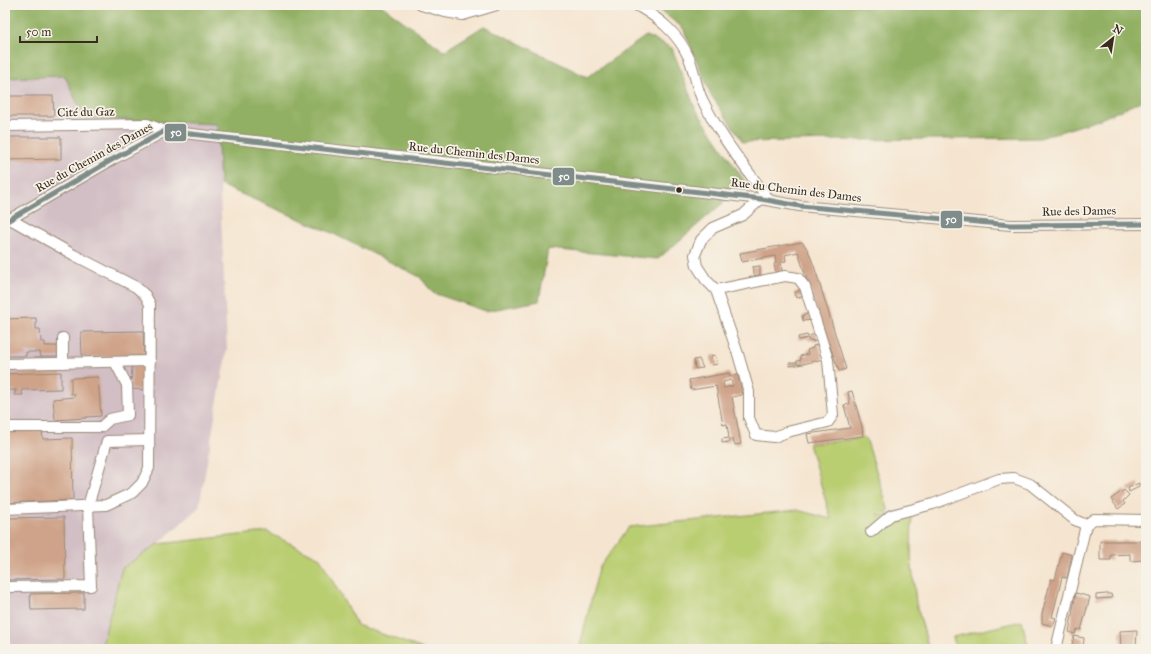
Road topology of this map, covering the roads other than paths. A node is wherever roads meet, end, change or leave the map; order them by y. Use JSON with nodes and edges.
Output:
{"nodes":[{"id":1,"x":421,"y":5,"type":"edge"},
{"id":2,"x":497,"y":5,"type":"edge"},
{"id":3,"x":636,"y":5,"type":"edge"},
{"id":4,"x":5,"y":126,"type":"edge"},
{"id":5,"x":165,"y":131,"type":"junction"},
{"id":6,"x":765,"y":200,"type":"junction"},
{"id":7,"x":8,"y":221,"type":"edge"},
{"id":8,"x":1146,"y":224,"type":"edge"},
{"id":9,"x":1012,"y":225,"type":"joint"},
{"id":10,"x":716,"y":290,"type":"junction"},
{"id":11,"x":63,"y":338,"type":"dead end"},
{"id":12,"x":150,"y":361,"type":"junction"},
{"id":13,"x":116,"y":362,"type":"junction"},
{"id":14,"x":63,"y":363,"type":"junction"},
{"id":15,"x":5,"y":364,"type":"edge"},
{"id":16,"x":5,"y":426,"type":"edge"},
{"id":17,"x":149,"y":440,"type":"junction"},
{"id":18,"x":88,"y":506,"type":"junction"},
{"id":19,"x":5,"y":509,"type":"edge"},
{"id":20,"x":1146,"y":520,"type":"edge"},
{"id":21,"x":1086,"y":525,"type":"junction"},
{"id":22,"x":871,"y":532,"type":"dead end"},
{"id":23,"x":5,"y":586,"type":"edge"},
{"id":24,"x":1056,"y":649,"type":"edge"}],
"edges":[{"from":1,"to":2,"type":"street"},
{"from":3,"to":6,"type":"street"},
{"from":4,"to":5,"type":"street","name":"Cité du Gaz"},
{"from":5,"to":6,"type":"street","name":"Rue du Chemin des Dames"},
{"from":5,"to":7,"type":"street","name":"Rue du Chemin des Dames"},
{"from":6,"to":9,"type":"street","name":"Rue du Chemin des Dames"},
{"from":6,"to":10,"type":"street"},
{"from":7,"to":12,"type":"street"},
{"from":8,"to":9,"type":"street","name":"Rue des Dames"},
{"from":10,"to":10,"type":"street"},
{"from":11,"to":14,"type":"street"},
{"from":12,"to":13,"type":"street"},
{"from":12,"to":17,"type":"street"},
{"from":13,"to":14,"type":"street"},
{"from":13,"to":16,"type":"street"},
{"from":14,"to":15,"type":"street"},
{"from":17,"to":18,"type":"street"},
{"from":17,"to":18,"type":"street"},
{"from":18,"to":19,"type":"street"},
{"from":18,"to":23,"type":"street"},
{"from":20,"to":21,"type":"street"},
{"from":21,"to":22,"type":"street"},
{"from":21,"to":24,"type":"street"}]}
